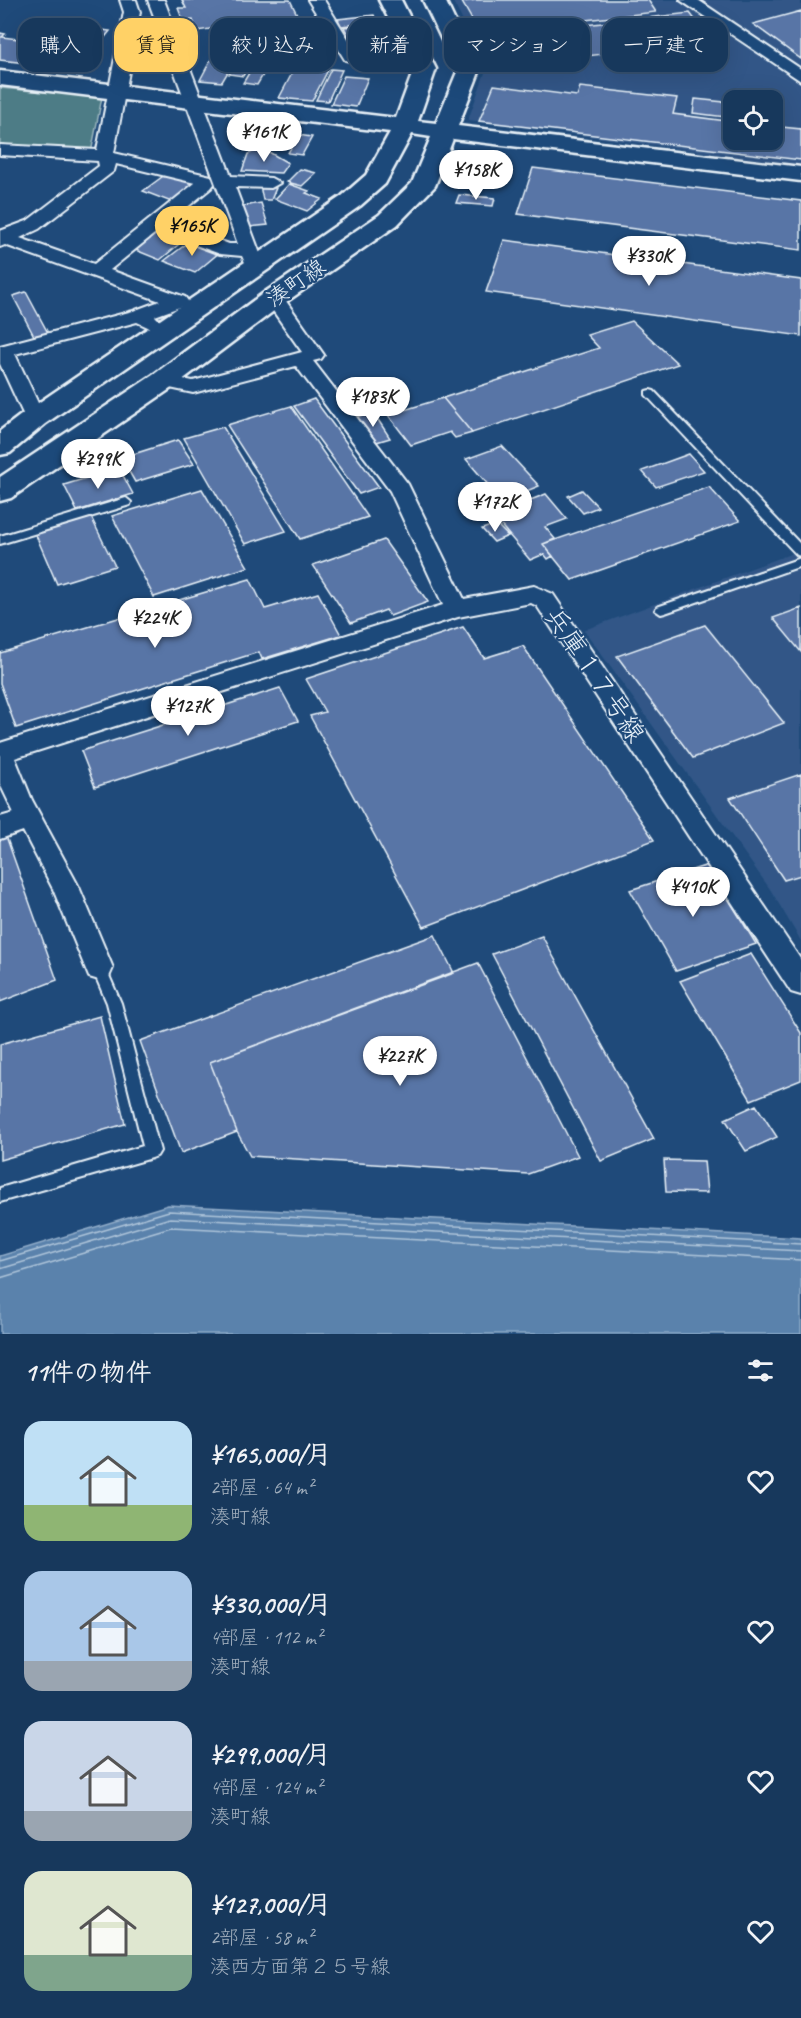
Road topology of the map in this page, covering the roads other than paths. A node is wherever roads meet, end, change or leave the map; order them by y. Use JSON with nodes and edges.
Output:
{"nodes":[{"id":1,"x":128,"y":0,"type":"edge"},
{"id":2,"x":156,"y":0,"type":"edge"},
{"id":3,"x":316,"y":0,"type":"edge"},
{"id":4,"x":390,"y":0,"type":"edge"},
{"id":5,"x":434,"y":0,"type":"edge"},
{"id":6,"x":688,"y":0,"type":"edge"},
{"id":7,"x":399,"y":18,"type":"edge"},
{"id":8,"x":348,"y":52,"type":"edge"},
{"id":9,"x":424,"y":72,"type":"edge"},
{"id":10,"x":801,"y":76,"type":"edge"},
{"id":11,"x":0,"y":78,"type":"edge"},
{"id":12,"x":116,"y":92,"type":"junction"},
{"id":13,"x":193,"y":101,"type":"junction"},
{"id":14,"x":405,"y":126,"type":"junction"},
{"id":15,"x":445,"y":130,"type":"junction"},
{"id":16,"x":0,"y":150,"type":"edge"},
{"id":17,"x":105,"y":156,"type":"junction"},
{"id":18,"x":801,"y":174,"type":"edge"},
{"id":19,"x":214,"y":181,"type":"junction"},
{"id":20,"x":271,"y":183,"type":"dead end"},
{"id":21,"x":156,"y":224,"type":"junction"},
{"id":22,"x":2,"y":239,"type":"edge"},
{"id":23,"x":252,"y":259,"type":"junction"},
{"id":24,"x":96,"y":272,"type":"junction"},
{"id":25,"x":274,"y":298,"type":"junction"},
{"id":26,"x":140,"y":315,"type":"junction"},
{"id":27,"x":163,"y":331,"type":"junction"},
{"id":28,"x":2,"y":352,"type":"edge"},
{"id":29,"x":301,"y":359,"type":"junction"},
{"id":30,"x":163,"y":381,"type":"junction"},
{"id":31,"x":650,"y":393,"type":"dead end"},
{"id":32,"x":35,"y":418,"type":"junction"},
{"id":33,"x":0,"y":446,"type":"edge"},
{"id":34,"x":0,"y":491,"type":"edge"},
{"id":35,"x":126,"y":502,"type":"dead end"},
{"id":36,"x":0,"y":540,"type":"edge"},
{"id":37,"x":801,"y":552,"type":"edge"},
{"id":38,"x":801,"y":562,"type":"edge"},
{"id":39,"x":457,"y":609,"type":"junction"},
{"id":40,"x":661,"y":610,"type":"dead end"},
{"id":41,"x":0,"y":753,"type":"edge"},
{"id":42,"x":29,"y":819,"type":"junction"},
{"id":43,"x":0,"y":828,"type":"edge"},
{"id":44,"x":99,"y":968,"type":"joint"},
{"id":45,"x":801,"y":983,"type":"edge"},
{"id":46,"x":0,"y":1195,"type":"edge"}],
"edges":[{"from":1,"to":12,"type":"street"},
{"from":2,"to":13,"type":"street"},
{"from":3,"to":8,"type":"street"},
{"from":4,"to":7,"type":"street"},
{"from":5,"to":15,"type":"street","name":"湊町線"},
{"from":6,"to":10,"type":"street"},
{"from":9,"to":14,"type":"street","name":"湊町線"},
{"from":11,"to":12,"type":"street"},
{"from":12,"to":13,"type":"street"},
{"from":12,"to":17,"type":"street"},
{"from":13,"to":14,"type":"street"},
{"from":13,"to":19,"type":"street"},
{"from":14,"to":15,"type":"street"},
{"from":14,"to":23,"type":"street","name":"湊町線"},
{"from":15,"to":18,"type":"street"},
{"from":15,"to":25,"type":"street","name":"湊町線"},
{"from":16,"to":17,"type":"street"},
{"from":17,"to":19,"type":"street"},
{"from":17,"to":22,"type":"street"},
{"from":19,"to":20,"type":"street"},
{"from":19,"to":21,"type":"street"},
{"from":19,"to":23,"type":"street"},
{"from":21,"to":23,"type":"street"},
{"from":21,"to":24,"type":"street"},
{"from":22,"to":24,"type":"street"},
{"from":23,"to":27,"type":"street","name":"湊町線"},
{"from":24,"to":26,"type":"street"},
{"from":25,"to":29,"type":"street"},
{"from":25,"to":30,"type":"street","name":"湊町線"},
{"from":26,"to":27,"type":"street"},
{"from":26,"to":28,"type":"street"},
{"from":27,"to":32,"type":"street","name":"湊町線"},
{"from":28,"to":32,"type":"street"},
{"from":29,"to":30,"type":"street"},
{"from":29,"to":39,"type":"street"},
{"from":30,"to":34,"type":"street","name":"湊町線"},
{"from":31,"to":37,"type":"lane"},
{"from":32,"to":33,"type":"street","name":"湊町線"},
{"from":35,"to":36,"type":"lane"},
{"from":38,"to":40,"type":"lane"},
{"from":39,"to":41,"type":"street","name":"兵庫１７号線"},
{"from":39,"to":45,"type":"street","name":"兵庫１７号線"},
{"from":41,"to":42,"type":"street"},
{"from":42,"to":43,"type":"street"},
{"from":42,"to":44,"type":"street"},
{"from":44,"to":46,"type":"lane"}]}
